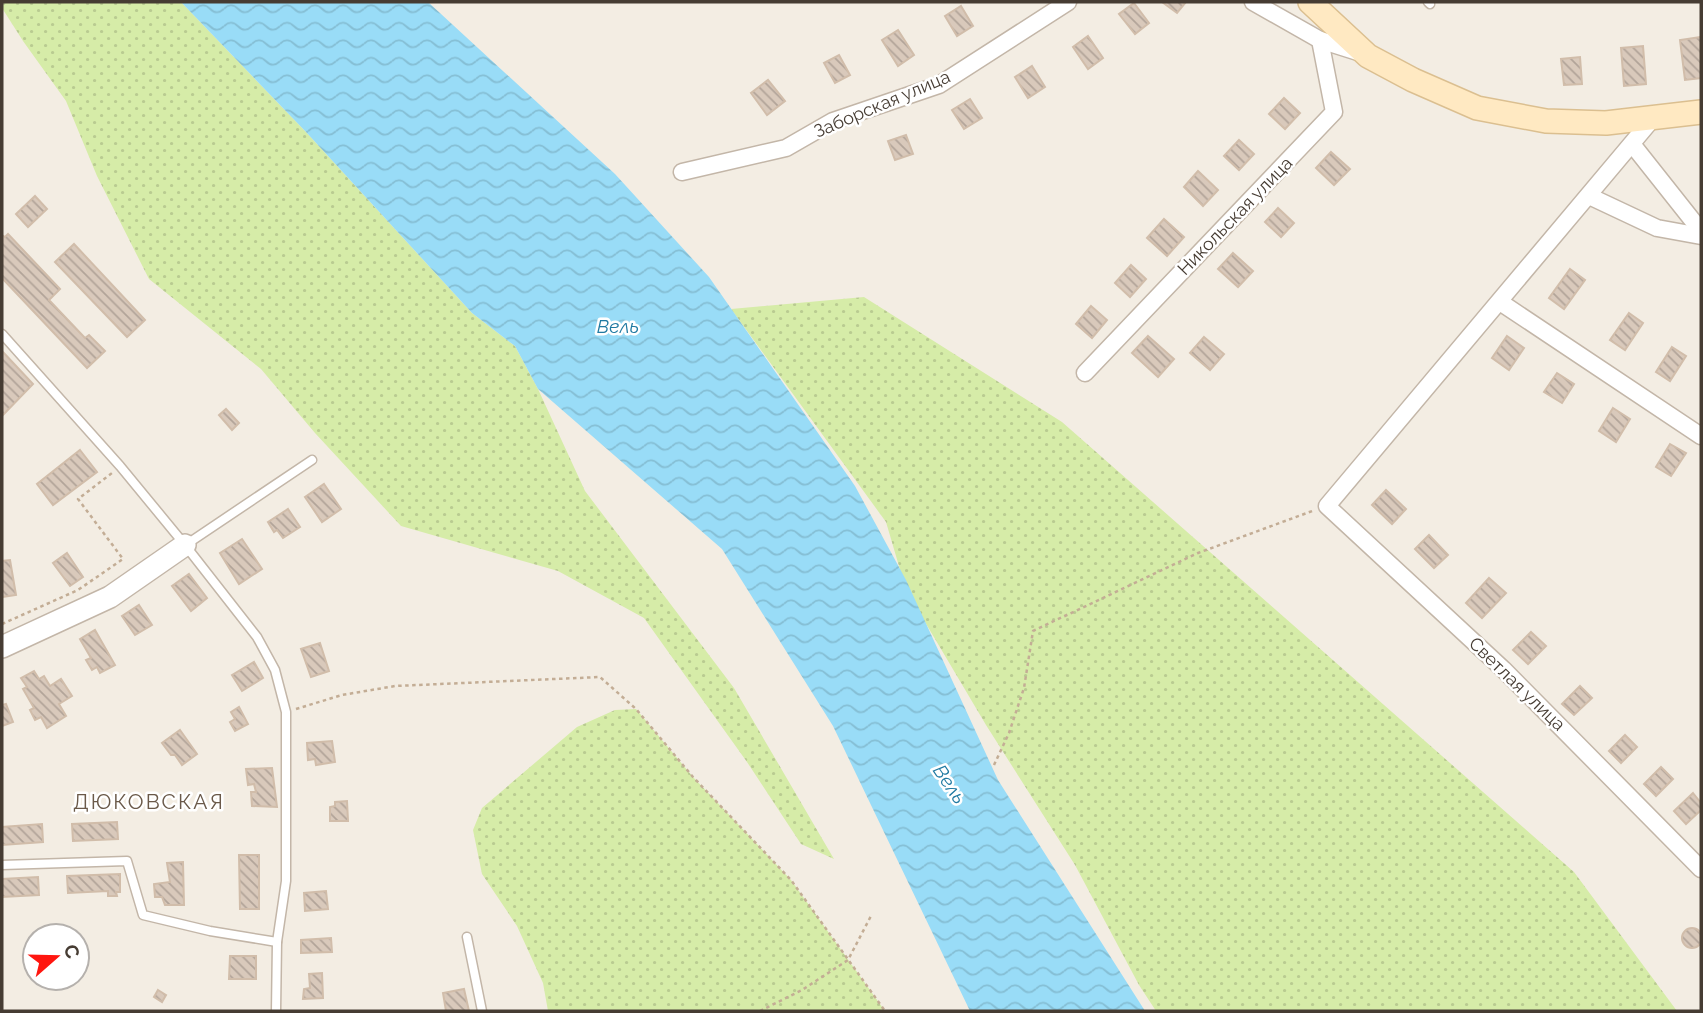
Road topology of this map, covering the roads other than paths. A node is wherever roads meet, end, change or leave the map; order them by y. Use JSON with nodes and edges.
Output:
{"nodes":[{"id":1,"x":1068,"y":2,"type":"edge"},
{"id":2,"x":1253,"y":2,"type":"edge"},
{"id":3,"x":1310,"y":2,"type":"edge"},
{"id":4,"x":1320,"y":40,"type":"junction"},
{"id":5,"x":1368,"y":56,"type":"junction"},
{"id":6,"x":1701,"y":112,"type":"edge"},
{"id":7,"x":1654,"y":117,"type":"junction"},
{"id":8,"x":1632,"y":144,"type":"junction"},
{"id":9,"x":682,"y":172,"type":"dead end"},
{"id":10,"x":1588,"y":196,"type":"junction"},
{"id":11,"x":1701,"y":234,"type":"edge"},
{"id":12,"x":1500,"y":302,"type":"junction"},
{"id":13,"x":2,"y":334,"type":"edge"},
{"id":14,"x":1086,"y":373,"type":"dead end"},
{"id":15,"x":1701,"y":436,"type":"edge"},
{"id":16,"x":312,"y":460,"type":"dead end"},
{"id":17,"x":185,"y":545,"type":"junction"},
{"id":18,"x":2,"y":647,"type":"edge"},
{"id":19,"x":2,"y":865,"type":"edge"},
{"id":20,"x":1701,"y":869,"type":"edge"},
{"id":21,"x":467,"y":937,"type":"dead end"},
{"id":22,"x":277,"y":942,"type":"junction"},
{"id":23,"x":276,"y":1011,"type":"edge"},
{"id":24,"x":482,"y":1011,"type":"edge"}],
"edges":[{"from":1,"to":9,"type":"street","name":"Заборская улица"},
{"from":2,"to":4,"type":"street"},
{"from":3,"to":5,"type":"main road"},
{"from":4,"to":5,"type":"street"},
{"from":4,"to":14,"type":"street","name":"Никольская улица"},
{"from":5,"to":7,"type":"main road"},
{"from":6,"to":7,"type":"main road"},
{"from":7,"to":8,"type":"street"},
{"from":8,"to":10,"type":"street"},
{"from":8,"to":11,"type":"street"},
{"from":10,"to":11,"type":"street"},
{"from":10,"to":12,"type":"street"},
{"from":12,"to":15,"type":"street"},
{"from":12,"to":20,"type":"street","name":"Светлая улица"},
{"from":13,"to":17,"type":"lane"},
{"from":16,"to":17,"type":"lane"},
{"from":17,"to":18,"type":"street"},
{"from":17,"to":22,"type":"lane"},
{"from":19,"to":22,"type":"lane"},
{"from":21,"to":24,"type":"lane"},
{"from":22,"to":23,"type":"lane"}]}
